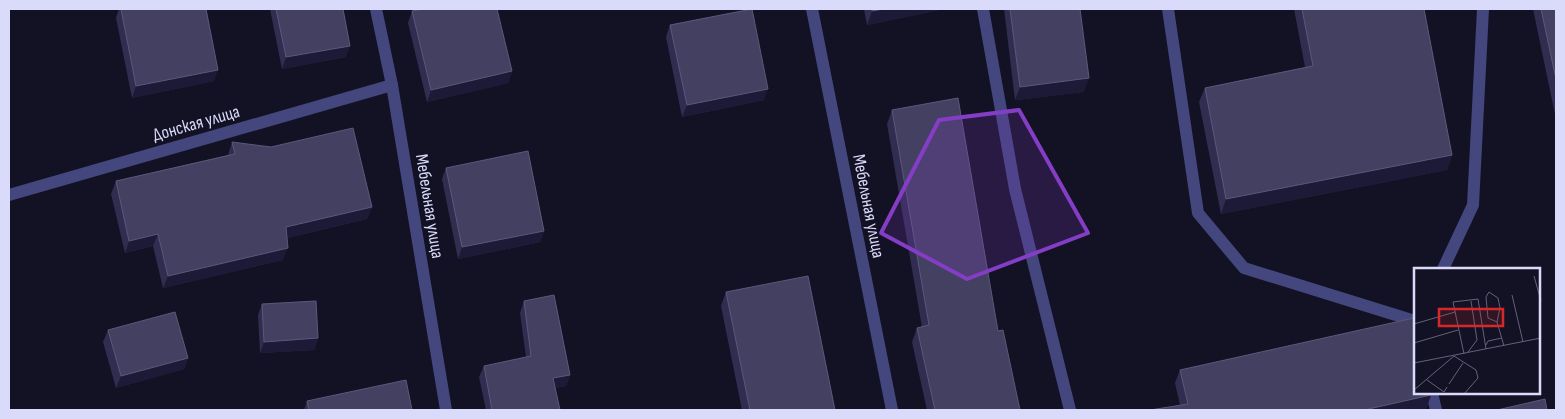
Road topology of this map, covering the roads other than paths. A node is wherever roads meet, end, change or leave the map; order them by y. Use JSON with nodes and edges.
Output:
{"nodes":[{"id":1,"x":376,"y":9,"type":"edge"},
{"id":2,"x":812,"y":9,"type":"edge"},
{"id":3,"x":983,"y":9,"type":"edge"},
{"id":4,"x":1168,"y":9,"type":"edge"},
{"id":5,"x":1483,"y":9,"type":"edge"},
{"id":6,"x":392,"y":85,"type":"junction"},
{"id":7,"x":9,"y":195,"type":"edge"},
{"id":8,"x":1443,"y":268,"type":"edge"},
{"id":9,"x":1414,"y":321,"type":"edge"},
{"id":10,"x":1432,"y":394,"type":"edge"},
{"id":11,"x":446,"y":410,"type":"edge"},
{"id":12,"x":892,"y":410,"type":"edge"},
{"id":13,"x":1070,"y":410,"type":"edge"},
{"id":14,"x":1436,"y":410,"type":"edge"}],
"edges":[{"from":1,"to":6,"type":"street","name":"Мебельная улица"},
{"from":2,"to":12,"type":"street","name":"Мебельная улица"},
{"from":3,"to":13,"type":"street"},
{"from":4,"to":9,"type":"street"},
{"from":5,"to":8,"type":"street"},
{"from":6,"to":7,"type":"street","name":"Донская улица"},
{"from":6,"to":11,"type":"street","name":"Мебельная улица"},
{"from":10,"to":14,"type":"street"}]}
